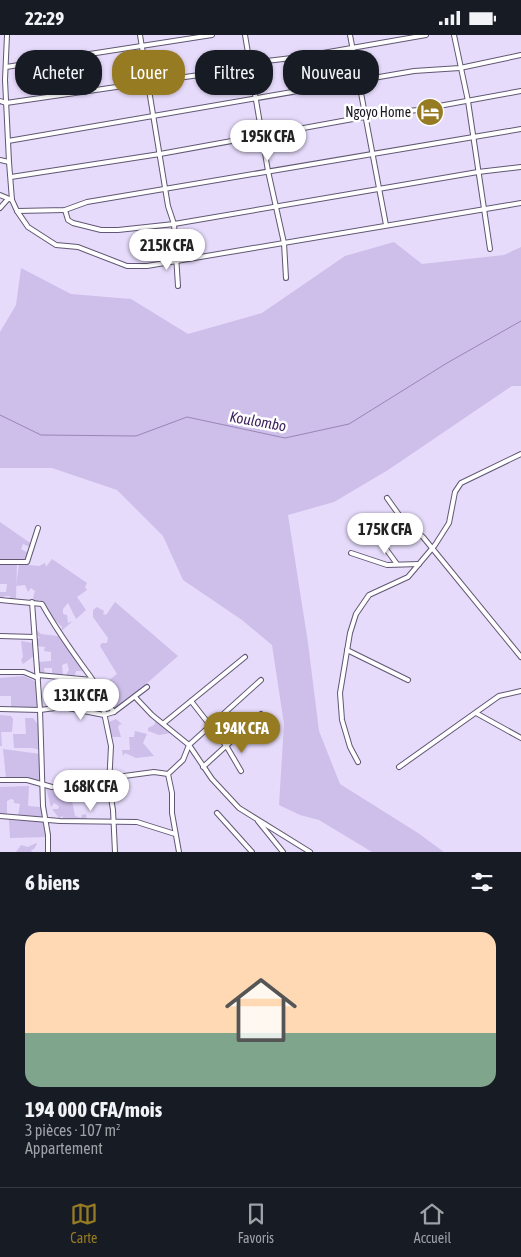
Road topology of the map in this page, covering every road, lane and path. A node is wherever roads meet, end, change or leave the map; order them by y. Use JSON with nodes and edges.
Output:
{"nodes":[{"id":1,"x":7,"y":35,"type":"edge"},
{"id":2,"x":140,"y":35,"type":"edge"},
{"id":3,"x":212,"y":35,"type":"edge"},
{"id":4,"x":245,"y":35,"type":"edge"},
{"id":5,"x":350,"y":35,"type":"edge"},
{"id":6,"x":426,"y":35,"type":"edge"},
{"id":7,"x":454,"y":35,"type":"edge"},
{"id":8,"x":142,"y":45,"type":"junction"},
{"id":9,"x":352,"y":49,"type":"junction"},
{"id":10,"x":143,"y":50,"type":"edge"},
{"id":11,"x":248,"y":50,"type":"edge"},
{"id":12,"x":521,"y":55,"type":"edge"},
{"id":13,"x":273,"y":60,"type":"edge"},
{"id":14,"x":460,"y":67,"type":"junction"},
{"id":15,"x":6,"y":69,"type":"junction"},
{"id":16,"x":0,"y":70,"type":"edge"},
{"id":17,"x":379,"y":78,"type":"edge"},
{"id":18,"x":112,"y":87,"type":"edge"},
{"id":19,"x":521,"y":91,"type":"edge"},
{"id":20,"x":151,"y":95,"type":"edge"},
{"id":21,"x":255,"y":95,"type":"edge"},
{"id":22,"x":284,"y":95,"type":"edge"},
{"id":23,"x":360,"y":95,"type":"edge"},
{"id":24,"x":256,"y":100,"type":"junction"},
{"id":25,"x":0,"y":101,"type":"edge"},
{"id":26,"x":468,"y":101,"type":"junction"},
{"id":27,"x":6,"y":103,"type":"junction"},
{"id":28,"x":155,"y":117,"type":"junction"},
{"id":29,"x":364,"y":117,"type":"junction"},
{"id":30,"x":521,"y":129,"type":"edge"},
{"id":31,"x":0,"y":131,"type":"edge"},
{"id":32,"x":7,"y":132,"type":"junction"},
{"id":33,"x":263,"y":135,"type":"junction"},
{"id":34,"x":472,"y":137,"type":"junction"},
{"id":35,"x":8,"y":141,"type":"junction"},
{"id":36,"x":160,"y":154,"type":"junction"},
{"id":37,"x":371,"y":154,"type":"junction"},
{"id":38,"x":0,"y":160,"type":"edge"},
{"id":39,"x":9,"y":162,"type":"junction"},
{"id":40,"x":521,"y":167,"type":"edge"},
{"id":41,"x":268,"y":171,"type":"junction"},
{"id":42,"x":478,"y":172,"type":"junction"},
{"id":43,"x":11,"y":177,"type":"junction"},
{"id":44,"x":166,"y":189,"type":"junction"},
{"id":45,"x":379,"y":189,"type":"junction"},
{"id":46,"x":0,"y":195,"type":"edge"},
{"id":47,"x":10,"y":200,"type":"junction"},
{"id":48,"x":521,"y":203,"type":"edge"},
{"id":49,"x":276,"y":206,"type":"junction"},
{"id":50,"x":0,"y":208,"type":"edge"},
{"id":51,"x":65,"y":210,"type":"junction"},
{"id":52,"x":484,"y":210,"type":"junction"},
{"id":53,"x":17,"y":211,"type":"junction"},
{"id":54,"x":174,"y":224,"type":"junction"},
{"id":55,"x":386,"y":225,"type":"junction"},
{"id":56,"x":284,"y":243,"type":"junction"},
{"id":57,"x":490,"y":249,"type":"dead end"},
{"id":58,"x":178,"y":260,"type":"junction"},
{"id":59,"x":286,"y":278,"type":"dead end"},
{"id":60,"x":178,"y":286,"type":"dead end"},
{"id":61,"x":521,"y":455,"type":"edge"},
{"id":62,"x":388,"y":498,"type":"dead end"},
{"id":63,"x":364,"y":519,"type":"dead end"},
{"id":64,"x":38,"y":528,"type":"dead end"},
{"id":65,"x":432,"y":549,"type":"junction"},
{"id":66,"x":352,"y":553,"type":"dead end"},
{"id":67,"x":0,"y":562,"type":"edge"},
{"id":68,"x":421,"y":563,"type":"junction"},
{"id":69,"x":397,"y":564,"type":"junction"},
{"id":70,"x":0,"y":600,"type":"edge"},
{"id":71,"x":32,"y":602,"type":"junction"},
{"id":72,"x":0,"y":636,"type":"edge"},
{"id":73,"x":34,"y":637,"type":"junction"},
{"id":74,"x":347,"y":650,"type":"junction"},
{"id":75,"x":245,"y":657,"type":"dead end"},
{"id":76,"x":521,"y":657,"type":"edge"},
{"id":77,"x":0,"y":672,"type":"edge"},
{"id":78,"x":38,"y":677,"type":"junction"},
{"id":79,"x":92,"y":680,"type":"junction"},
{"id":80,"x":261,"y":680,"type":"dead end"},
{"id":81,"x":408,"y":680,"type":"dead end"},
{"id":82,"x":147,"y":687,"type":"dead end"},
{"id":83,"x":521,"y":691,"type":"edge"},
{"id":84,"x":136,"y":697,"type":"junction"},
{"id":85,"x":101,"y":698,"type":"junction"},
{"id":86,"x":191,"y":701,"type":"junction"},
{"id":87,"x":0,"y":709,"type":"edge"},
{"id":88,"x":40,"y":710,"type":"junction"},
{"id":89,"x":114,"y":712,"type":"junction"},
{"id":90,"x":476,"y":713,"type":"junction"},
{"id":91,"x":261,"y":714,"type":"dead end"},
{"id":92,"x":104,"y":715,"type":"junction"},
{"id":93,"x":164,"y":723,"type":"junction"},
{"id":94,"x":210,"y":726,"type":"junction"},
{"id":95,"x":521,"y":738,"type":"edge"},
{"id":96,"x":189,"y":745,"type":"junction"},
{"id":97,"x":227,"y":747,"type":"junction"},
{"id":98,"x":358,"y":762,"type":"dead end"},
{"id":99,"x":203,"y":767,"type":"junction"},
{"id":100,"x":398,"y":767,"type":"dead end"},
{"id":101,"x":242,"y":771,"type":"dead end"},
{"id":102,"x":168,"y":774,"type":"junction"},
{"id":103,"x":0,"y":780,"type":"edge"},
{"id":104,"x":42,"y":785,"type":"junction"},
{"id":105,"x":109,"y":786,"type":"junction"},
{"id":106,"x":217,"y":813,"type":"dead end"},
{"id":107,"x":0,"y":816,"type":"edge"},
{"id":108,"x":44,"y":819,"type":"junction"},
{"id":109,"x":256,"y":819,"type":"junction"},
{"id":110,"x":114,"y":821,"type":"junction"},
{"id":111,"x":175,"y":834,"type":"junction"},
{"id":112,"x":48,"y":852,"type":"edge"},
{"id":113,"x":115,"y":852,"type":"edge"},
{"id":114,"x":179,"y":852,"type":"edge"},
{"id":115,"x":252,"y":852,"type":"edge"},
{"id":116,"x":283,"y":852,"type":"edge"},
{"id":117,"x":310,"y":852,"type":"edge"}],
"edges":[{"from":1,"to":15,"type":"street"},
{"from":2,"to":8,"type":"street"},
{"from":3,"to":8,"type":"street"},
{"from":4,"to":11,"type":"street"},
{"from":5,"to":9,"type":"street"},
{"from":6,"to":9,"type":"street"},
{"from":7,"to":14,"type":"street"},
{"from":8,"to":10,"type":"street"},
{"from":8,"to":15,"type":"street"},
{"from":9,"to":13,"type":"street"},
{"from":12,"to":14,"type":"street"},
{"from":14,"to":17,"type":"street"},
{"from":14,"to":26,"type":"street"},
{"from":15,"to":16,"type":"street"},
{"from":15,"to":27,"type":"street"},
{"from":18,"to":27,"type":"street"},
{"from":19,"to":26,"type":"street"},
{"from":20,"to":28,"type":"street"},
{"from":21,"to":24,"type":"street"},
{"from":22,"to":24,"type":"street"},
{"from":23,"to":29,"type":"street"},
{"from":24,"to":28,"type":"street"},
{"from":24,"to":33,"type":"street"},
{"from":25,"to":27,"type":"street"},
{"from":26,"to":29,"type":"street"},
{"from":26,"to":34,"type":"street"},
{"from":27,"to":32,"type":"street"},
{"from":28,"to":35,"type":"street"},
{"from":28,"to":36,"type":"street"},
{"from":29,"to":33,"type":"street"},
{"from":29,"to":37,"type":"street"},
{"from":30,"to":34,"type":"street"},
{"from":31,"to":32,"type":"street"},
{"from":32,"to":35,"type":"street"},
{"from":33,"to":36,"type":"street"},
{"from":33,"to":41,"type":"street"},
{"from":34,"to":37,"type":"street"},
{"from":34,"to":42,"type":"street"},
{"from":35,"to":39,"type":"street"},
{"from":36,"to":43,"type":"street"},
{"from":36,"to":44,"type":"street"},
{"from":37,"to":41,"type":"street"},
{"from":37,"to":45,"type":"street"},
{"from":38,"to":39,"type":"street"},
{"from":39,"to":43,"type":"street"},
{"from":40,"to":42,"type":"street"},
{"from":41,"to":44,"type":"street"},
{"from":41,"to":49,"type":"street"},
{"from":42,"to":45,"type":"street"},
{"from":42,"to":52,"type":"street"},
{"from":43,"to":47,"type":"street"},
{"from":44,"to":51,"type":"street"},
{"from":44,"to":54,"type":"street"},
{"from":45,"to":49,"type":"street"},
{"from":45,"to":55,"type":"street"},
{"from":46,"to":47,"type":"street"},
{"from":47,"to":50,"type":"street"},
{"from":47,"to":53,"type":"street"},
{"from":48,"to":52,"type":"street"},
{"from":49,"to":54,"type":"street"},
{"from":49,"to":56,"type":"street"},
{"from":51,"to":53,"type":"street"},
{"from":51,"to":54,"type":"street"},
{"from":52,"to":55,"type":"street"},
{"from":52,"to":57,"type":"street"},
{"from":53,"to":58,"type":"street"},
{"from":54,"to":58,"type":"street"},
{"from":55,"to":56,"type":"street"},
{"from":56,"to":58,"type":"street"},
{"from":56,"to":59,"type":"street"},
{"from":58,"to":60,"type":"street"},
{"from":61,"to":65,"type":"street"},
{"from":62,"to":65,"type":"street"},
{"from":63,"to":69,"type":"street"},
{"from":64,"to":67,"type":"street"},
{"from":65,"to":68,"type":"street"},
{"from":65,"to":76,"type":"street"},
{"from":66,"to":69,"type":"street"},
{"from":68,"to":69,"type":"street"},
{"from":68,"to":74,"type":"street"},
{"from":70,"to":71,"type":"street"},
{"from":71,"to":73,"type":"street"},
{"from":71,"to":79,"type":"street"},
{"from":72,"to":73,"type":"street"},
{"from":73,"to":78,"type":"street"},
{"from":74,"to":81,"type":"street"},
{"from":74,"to":98,"type":"street"},
{"from":75,"to":86,"type":"street"},
{"from":77,"to":78,"type":"street"},
{"from":78,"to":79,"type":"street"},
{"from":78,"to":88,"type":"street"},
{"from":79,"to":85,"type":"street"},
{"from":80,"to":94,"type":"street"},
{"from":82,"to":84,"type":"street"},
{"from":83,"to":90,"type":"street"},
{"from":84,"to":89,"type":"street"},
{"from":84,"to":93,"type":"street"},
{"from":85,"to":89,"type":"street"},
{"from":85,"to":92,"type":"street"},
{"from":86,"to":93,"type":"street"},
{"from":86,"to":94,"type":"street"},
{"from":87,"to":88,"type":"street"},
{"from":88,"to":92,"type":"street"},
{"from":88,"to":104,"type":"street"},
{"from":89,"to":92,"type":"street"},
{"from":90,"to":95,"type":"street"},
{"from":90,"to":100,"type":"street"},
{"from":91,"to":97,"type":"street"},
{"from":92,"to":105,"type":"street"},
{"from":93,"to":96,"type":"street"},
{"from":94,"to":96,"type":"street"},
{"from":94,"to":97,"type":"street"},
{"from":96,"to":99,"type":"street"},
{"from":96,"to":102,"type":"street"},
{"from":97,"to":99,"type":"street"},
{"from":97,"to":101,"type":"street"},
{"from":99,"to":109,"type":"street"},
{"from":102,"to":105,"type":"street"},
{"from":102,"to":111,"type":"street"},
{"from":103,"to":104,"type":"street"},
{"from":104,"to":105,"type":"street"},
{"from":104,"to":108,"type":"street"},
{"from":105,"to":110,"type":"street"},
{"from":106,"to":115,"type":"street"},
{"from":107,"to":108,"type":"street"},
{"from":108,"to":110,"type":"street"},
{"from":108,"to":112,"type":"street"},
{"from":109,"to":116,"type":"street"},
{"from":109,"to":117,"type":"street"},
{"from":110,"to":111,"type":"street"},
{"from":110,"to":113,"type":"street"},
{"from":111,"to":114,"type":"street"}]}
